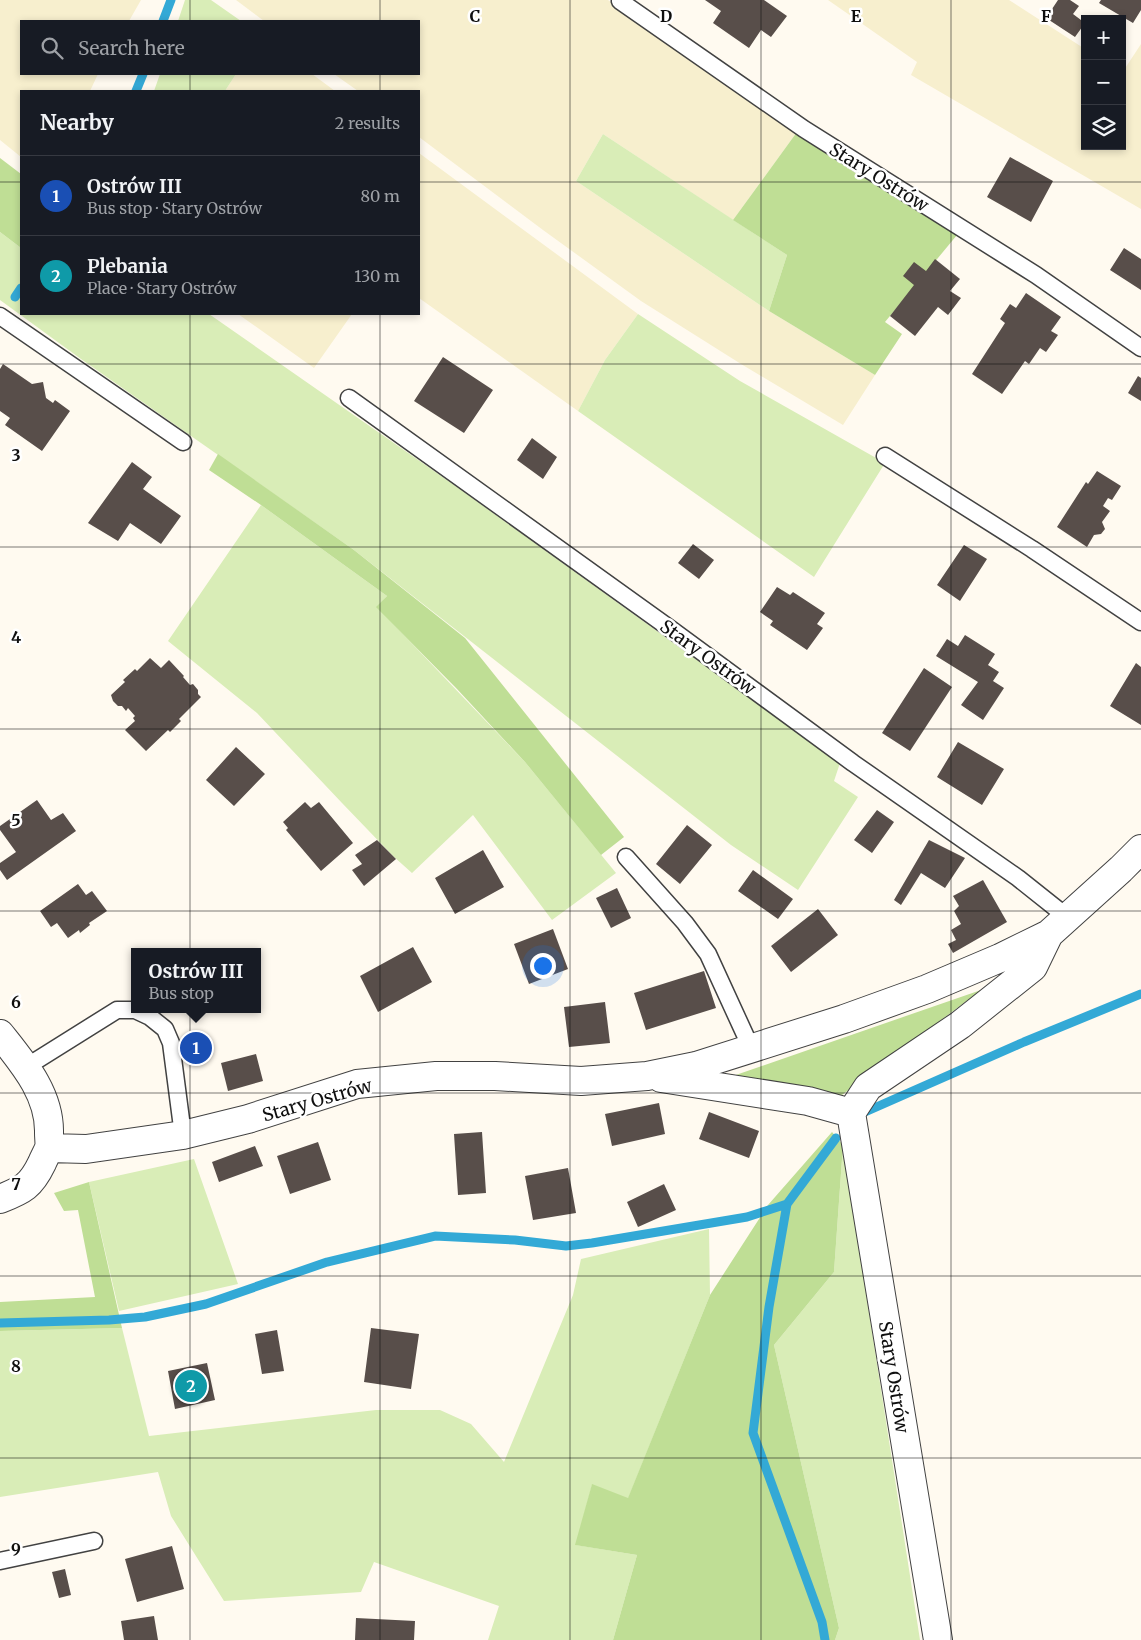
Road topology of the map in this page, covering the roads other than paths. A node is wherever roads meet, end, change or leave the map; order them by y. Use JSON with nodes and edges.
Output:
{"nodes":[{"id":1,"x":620,"y":1,"type":"dead end"},
{"id":2,"x":0,"y":316,"type":"edge"},
{"id":3,"x":1141,"y":348,"type":"edge"},
{"id":4,"x":349,"y":398,"type":"dead end"},
{"id":5,"x":183,"y":442,"type":"dead end"},
{"id":6,"x":885,"y":456,"type":"dead end"},
{"id":7,"x":1141,"y":622,"type":"edge"},
{"id":8,"x":1141,"y":849,"type":"edge"},
{"id":9,"x":626,"y":857,"type":"dead end"},
{"id":10,"x":1058,"y":926,"type":"junction"},
{"id":11,"x":131,"y":1010,"type":"edge"},
{"id":12,"x":141,"y":1013,"type":"edge"},
{"id":13,"x":0,"y":1034,"type":"edge"},
{"id":14,"x":752,"y":1050,"type":"junction"},
{"id":15,"x":26,"y":1067,"type":"junction"},
{"id":16,"x":647,"y":1076,"type":"junction"},
{"id":17,"x":850,"y":1114,"type":"junction"},
{"id":18,"x":183,"y":1135,"type":"junction"},
{"id":19,"x":49,"y":1148,"type":"junction"},
{"id":20,"x":0,"y":1199,"type":"edge"},
{"id":21,"x":94,"y":1540,"type":"dead end"},
{"id":22,"x":0,"y":1561,"type":"edge"},
{"id":23,"x":938,"y":1640,"type":"edge"}],
"edges":[{"from":1,"to":3,"type":"lane","name":"Stary Ostrów"},
{"from":2,"to":5,"type":"lane"},
{"from":4,"to":10,"type":"lane","name":"Stary Ostrów"},
{"from":6,"to":7,"type":"lane"},
{"from":8,"to":10,"type":"street"},
{"from":9,"to":14,"type":"lane"},
{"from":10,"to":14,"type":"street","name":"Stary Ostrów"},
{"from":10,"to":17,"type":"street"},
{"from":11,"to":15,"type":"lane"},
{"from":12,"to":18,"type":"lane"},
{"from":13,"to":15,"type":"street"},
{"from":14,"to":16,"type":"street","name":"Stary Ostrów"},
{"from":15,"to":19,"type":"street"},
{"from":16,"to":17,"type":"street","name":"Stary Ostrów"},
{"from":16,"to":18,"type":"street","name":"Stary Ostrów"},
{"from":17,"to":23,"type":"street","name":"Stary Ostrów"},
{"from":18,"to":19,"type":"street","name":"Stary Ostrów"},
{"from":19,"to":20,"type":"street"},
{"from":21,"to":22,"type":"lane"}]}
